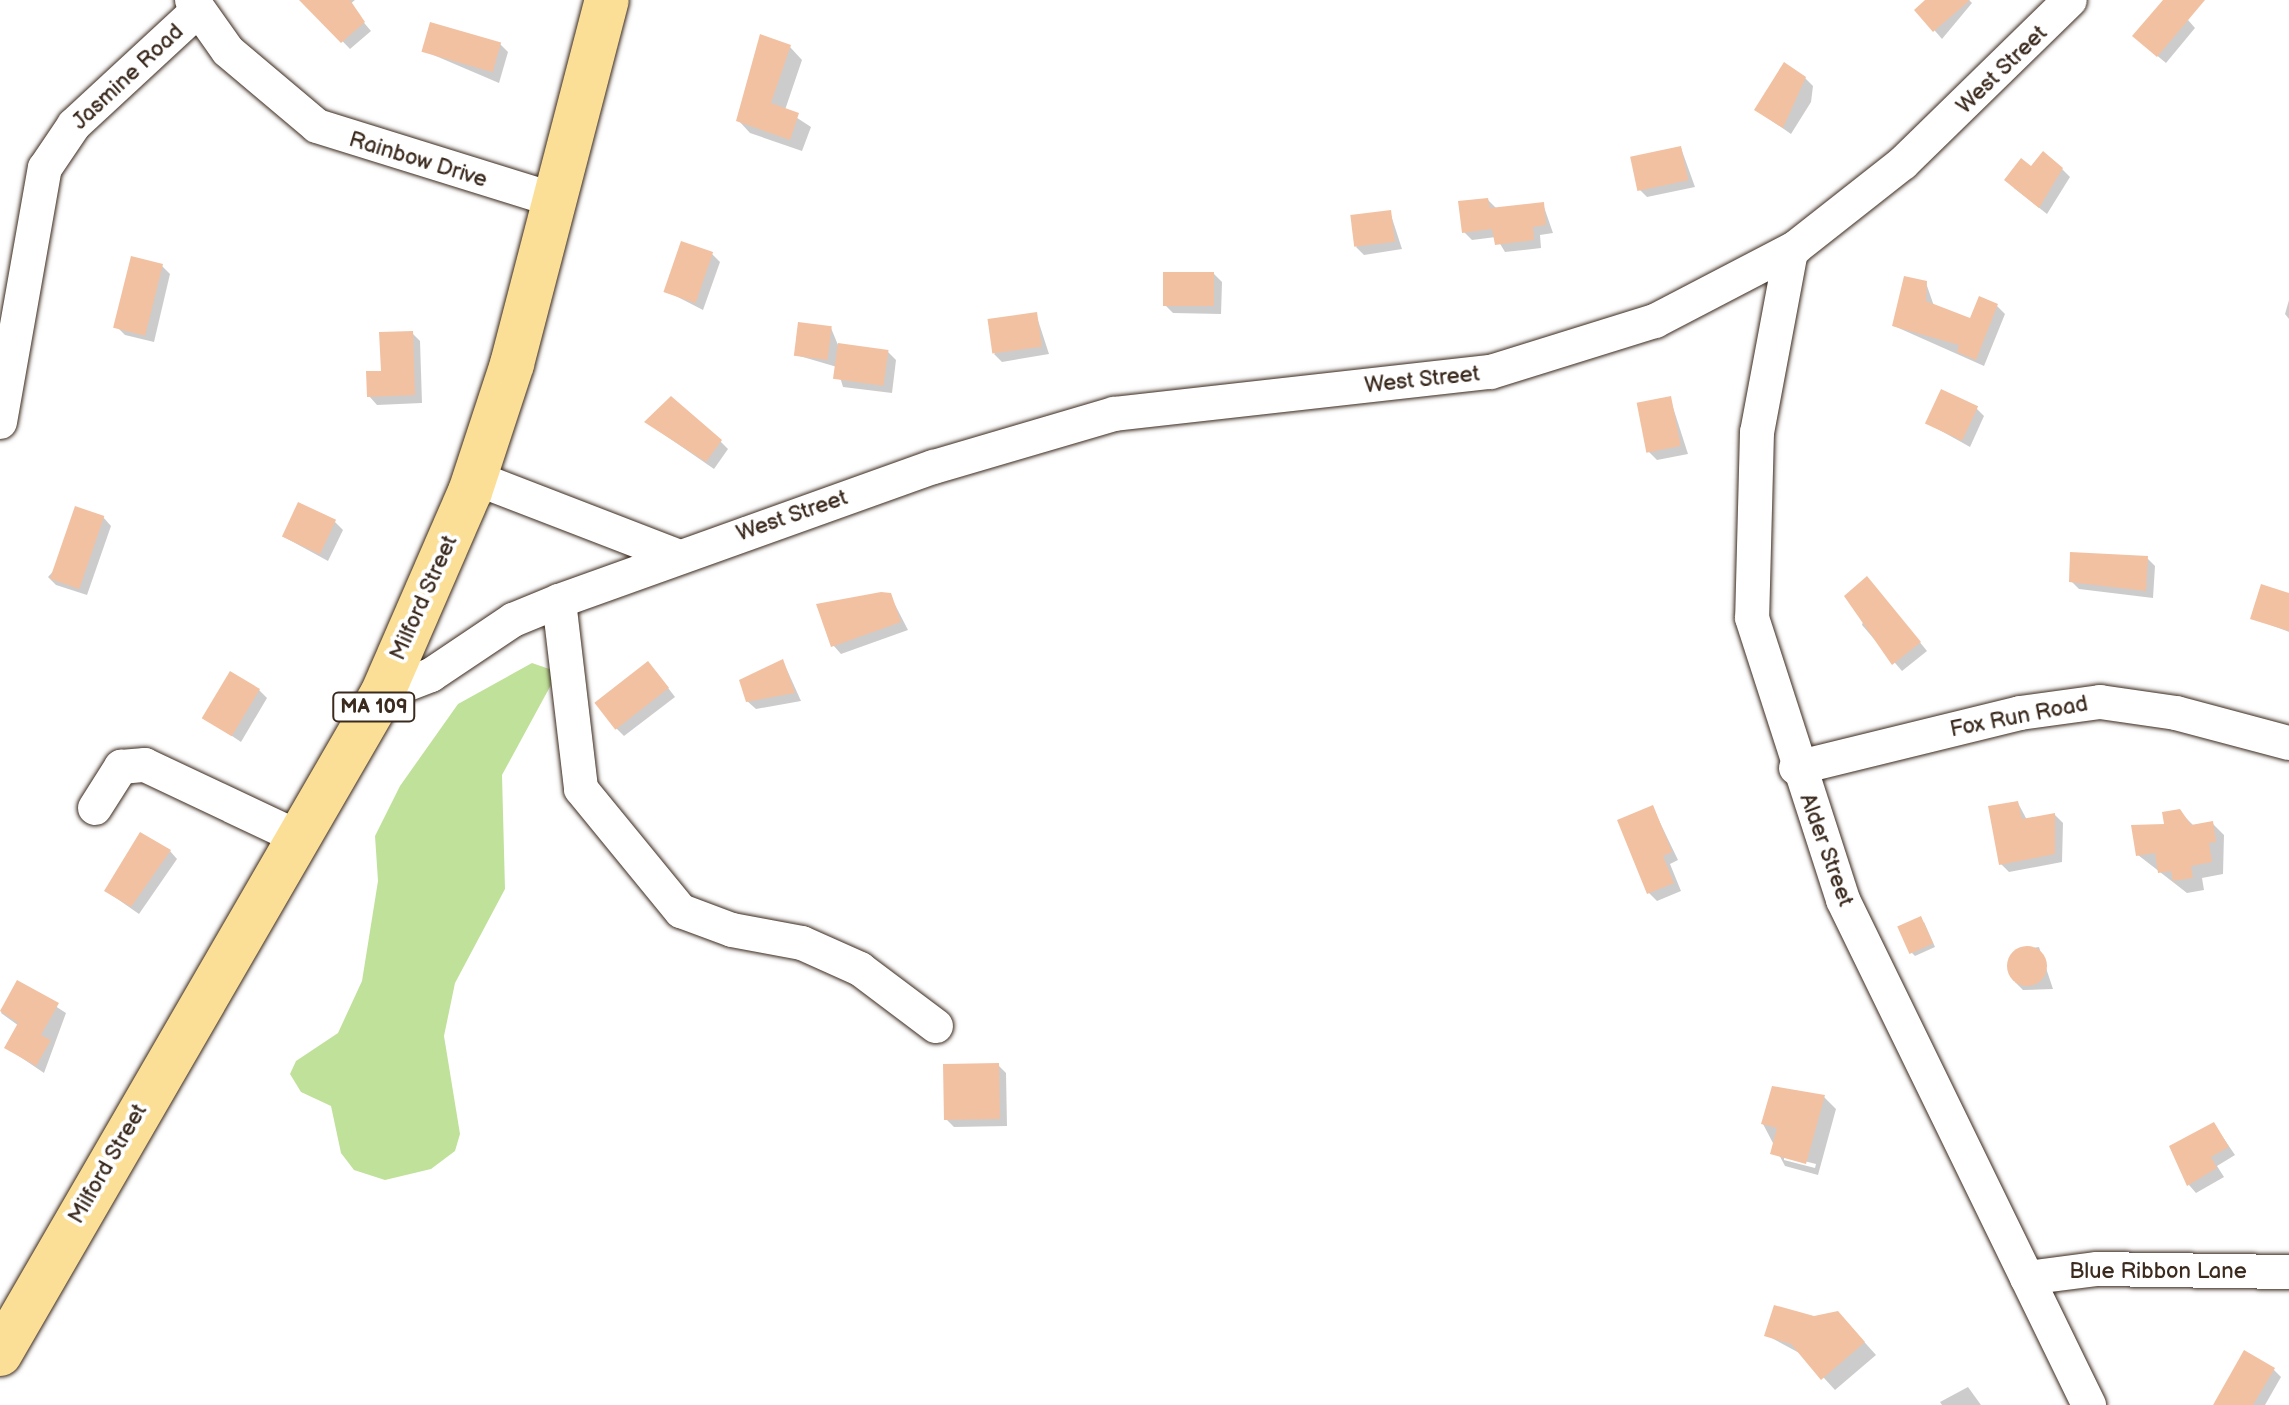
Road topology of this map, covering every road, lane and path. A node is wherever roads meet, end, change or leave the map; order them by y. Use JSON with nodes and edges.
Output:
{"nodes":[{"id":1,"x":607,"y":0,"type":"edge"},
{"id":2,"x":2070,"y":0,"type":"edge"},
{"id":3,"x":194,"y":6,"type":"edge"},
{"id":4,"x":554,"y":200,"type":"junction"},
{"id":5,"x":1791,"y":251,"type":"junction"},
{"id":6,"x":0,"y":422,"type":"edge"},
{"id":7,"x":475,"y":478,"type":"junction"},
{"id":8,"x":677,"y":556,"type":"junction"},
{"id":9,"x":559,"y":601,"type":"junction"},
{"id":10,"x":382,"y":694,"type":"junction"},
{"id":11,"x":2289,"y":743,"type":"edge"},
{"id":12,"x":1796,"y":768,"type":"junction"},
{"id":13,"x":95,"y":808,"type":"dead end"},
{"id":14,"x":295,"y":836,"type":"junction"},
{"id":15,"x":936,"y":1026,"type":"dead end"},
{"id":16,"x":2289,"y":1272,"type":"edge"},
{"id":17,"x":2027,"y":1278,"type":"junction"},
{"id":18,"x":0,"y":1354,"type":"edge"},
{"id":19,"x":2089,"y":1405,"type":"edge"}],
"edges":[{"from":1,"to":4,"type":"main road","name":"Milford Street","number":"MA 109"},
{"from":2,"to":5,"type":"street","name":"West Street"},
{"from":3,"to":4,"type":"street","name":"Rainbow Drive"},
{"from":3,"to":6,"type":"street","name":"Jasmine Road"},
{"from":4,"to":7,"type":"main road","name":"Milford Street","number":"MA 109"},
{"from":5,"to":8,"type":"street","name":"West Street"},
{"from":5,"to":12,"type":"street","name":"Alder Street"},
{"from":7,"to":8,"type":"street"},
{"from":7,"to":10,"type":"main road","name":"Milford Street","number":"MA 109"},
{"from":8,"to":9,"type":"street","name":"West Street"},
{"from":9,"to":10,"type":"street","name":"West Street"},
{"from":9,"to":15,"type":"street"},
{"from":10,"to":14,"type":"main road","name":"Milford Street","number":"MA 109"},
{"from":11,"to":12,"type":"street","name":"Fox Run Road"},
{"from":12,"to":17,"type":"street","name":"Alder Street"},
{"from":13,"to":14,"type":"street"},
{"from":14,"to":18,"type":"main road","name":"Milford Street","number":"MA 109"},
{"from":16,"to":17,"type":"street","name":"Blue Ribbon Lane"},
{"from":17,"to":19,"type":"street","name":"Alder Street"}]}
